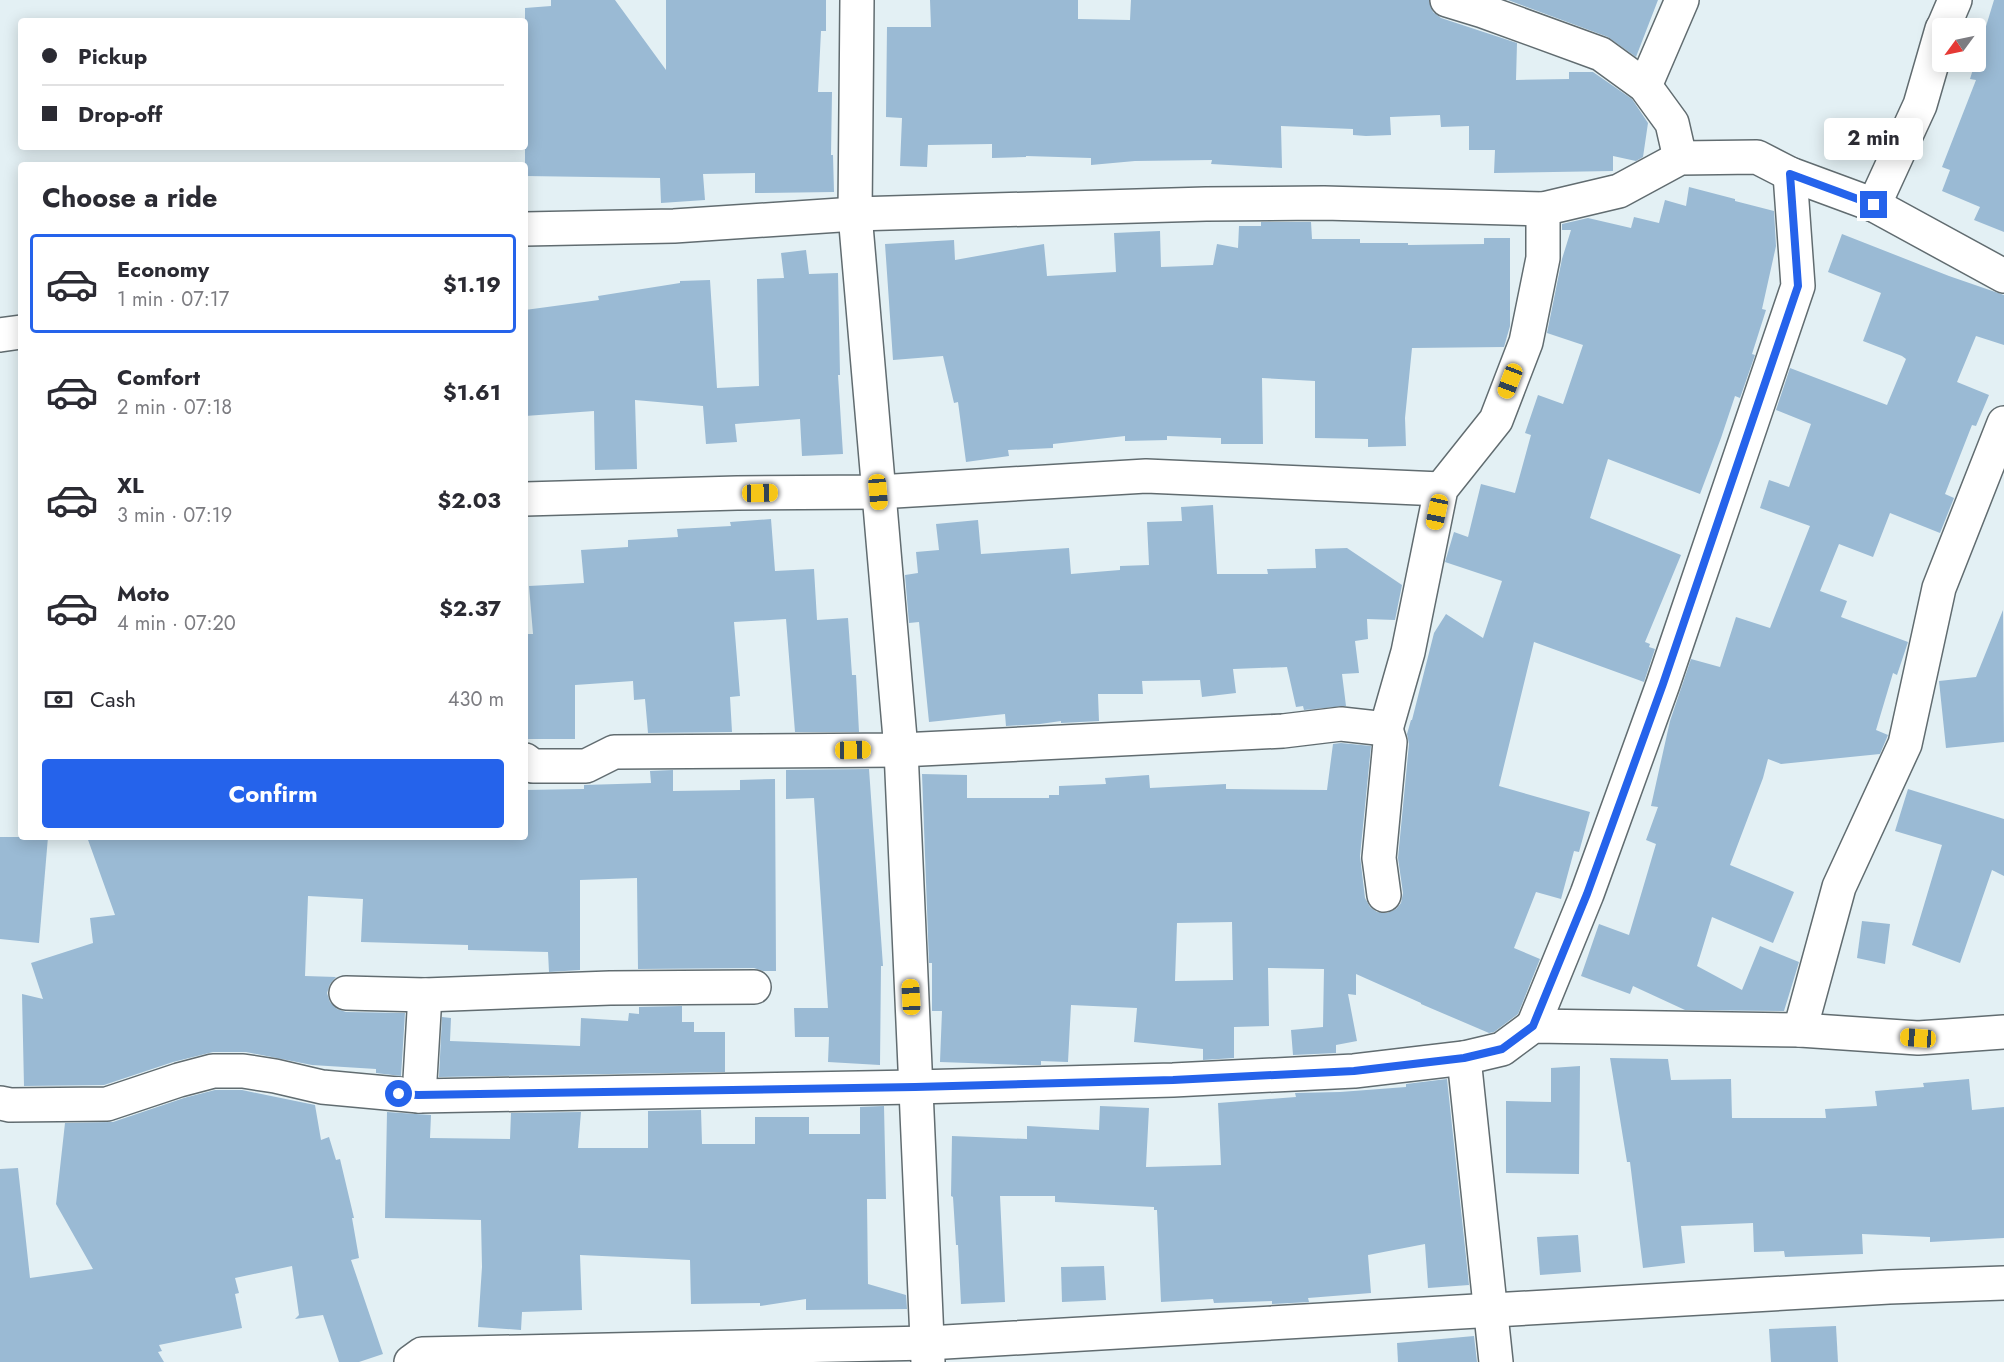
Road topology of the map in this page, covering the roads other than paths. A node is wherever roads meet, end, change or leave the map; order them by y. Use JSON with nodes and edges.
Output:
{"nodes":[{"id":1,"x":857,"y":0,"type":"edge"},
{"id":2,"x":1447,"y":0,"type":"edge"},
{"id":3,"x":1682,"y":0,"type":"edge"},
{"id":4,"x":1955,"y":0,"type":"edge"},
{"id":5,"x":1948,"y":18,"type":"edge"},
{"id":6,"x":1932,"y":65,"type":"edge"},
{"id":7,"x":1645,"y":86,"type":"junction"},
{"id":8,"x":1680,"y":158,"type":"junction"},
{"id":9,"x":1790,"y":174,"type":"junction"},
{"id":10,"x":1874,"y":205,"type":"junction"},
{"id":11,"x":1543,"y":209,"type":"junction"},
{"id":12,"x":855,"y":214,"type":"junction"},
{"id":13,"x":528,"y":229,"type":"edge"},
{"id":14,"x":2004,"y":276,"type":"edge"},
{"id":15,"x":18,"y":332,"type":"edge"},
{"id":16,"x":0,"y":335,"type":"edge"},
{"id":17,"x":2004,"y":423,"type":"edge"},
{"id":18,"x":1442,"y":489,"type":"junction"},
{"id":19,"x":878,"y":492,"type":"junction"},
{"id":20,"x":528,"y":499,"type":"edge"},
{"id":21,"x":1386,"y":729,"type":"junction"},
{"id":22,"x":901,"y":750,"type":"junction"},
{"id":23,"x":528,"y":762,"type":"edge"},
{"id":24,"x":1384,"y":895,"type":"dead end"},
{"id":25,"x":754,"y":987,"type":"dead end"},
{"id":26,"x":346,"y":993,"type":"dead end"},
{"id":27,"x":425,"y":995,"type":"junction"},
{"id":28,"x":1533,"y":1026,"type":"junction"},
{"id":29,"x":1800,"y":1030,"type":"junction"},
{"id":30,"x":2004,"y":1032,"type":"edge"},
{"id":31,"x":1464,"y":1058,"type":"junction"},
{"id":32,"x":915,"y":1087,"type":"junction"},
{"id":33,"x":418,"y":1095,"type":"junction"},
{"id":34,"x":0,"y":1103,"type":"edge"},
{"id":35,"x":2004,"y":1283,"type":"edge"},
{"id":36,"x":1491,"y":1310,"type":"junction"},
{"id":37,"x":928,"y":1353,"type":"edge"},
{"id":38,"x":411,"y":1362,"type":"edge"},
{"id":39,"x":1496,"y":1362,"type":"edge"}],
"edges":[{"from":1,"to":12,"type":"street"},
{"from":2,"to":7,"type":"street"},
{"from":3,"to":7,"type":"street"},
{"from":4,"to":5,"type":"street"},
{"from":6,"to":10,"type":"street"},
{"from":7,"to":8,"type":"street"},
{"from":8,"to":9,"type":"street"},
{"from":8,"to":11,"type":"street"},
{"from":9,"to":10,"type":"street"},
{"from":9,"to":28,"type":"street"},
{"from":10,"to":14,"type":"street"},
{"from":11,"to":12,"type":"street"},
{"from":11,"to":18,"type":"street"},
{"from":12,"to":13,"type":"street"},
{"from":12,"to":19,"type":"street"},
{"from":15,"to":16,"type":"street"},
{"from":17,"to":29,"type":"street"},
{"from":18,"to":19,"type":"street"},
{"from":18,"to":21,"type":"street"},
{"from":19,"to":20,"type":"street"},
{"from":19,"to":22,"type":"street"},
{"from":21,"to":22,"type":"street"},
{"from":21,"to":24,"type":"street"},
{"from":22,"to":23,"type":"street"},
{"from":22,"to":32,"type":"street"},
{"from":25,"to":27,"type":"street"},
{"from":26,"to":27,"type":"street"},
{"from":27,"to":33,"type":"street"},
{"from":28,"to":29,"type":"street"},
{"from":28,"to":31,"type":"street"},
{"from":29,"to":30,"type":"street"},
{"from":31,"to":32,"type":"street"},
{"from":31,"to":36,"type":"street"},
{"from":32,"to":33,"type":"street"},
{"from":32,"to":37,"type":"street"},
{"from":33,"to":34,"type":"street"},
{"from":35,"to":36,"type":"street"},
{"from":36,"to":37,"type":"street"},
{"from":36,"to":39,"type":"street"},
{"from":37,"to":38,"type":"street"}]}
